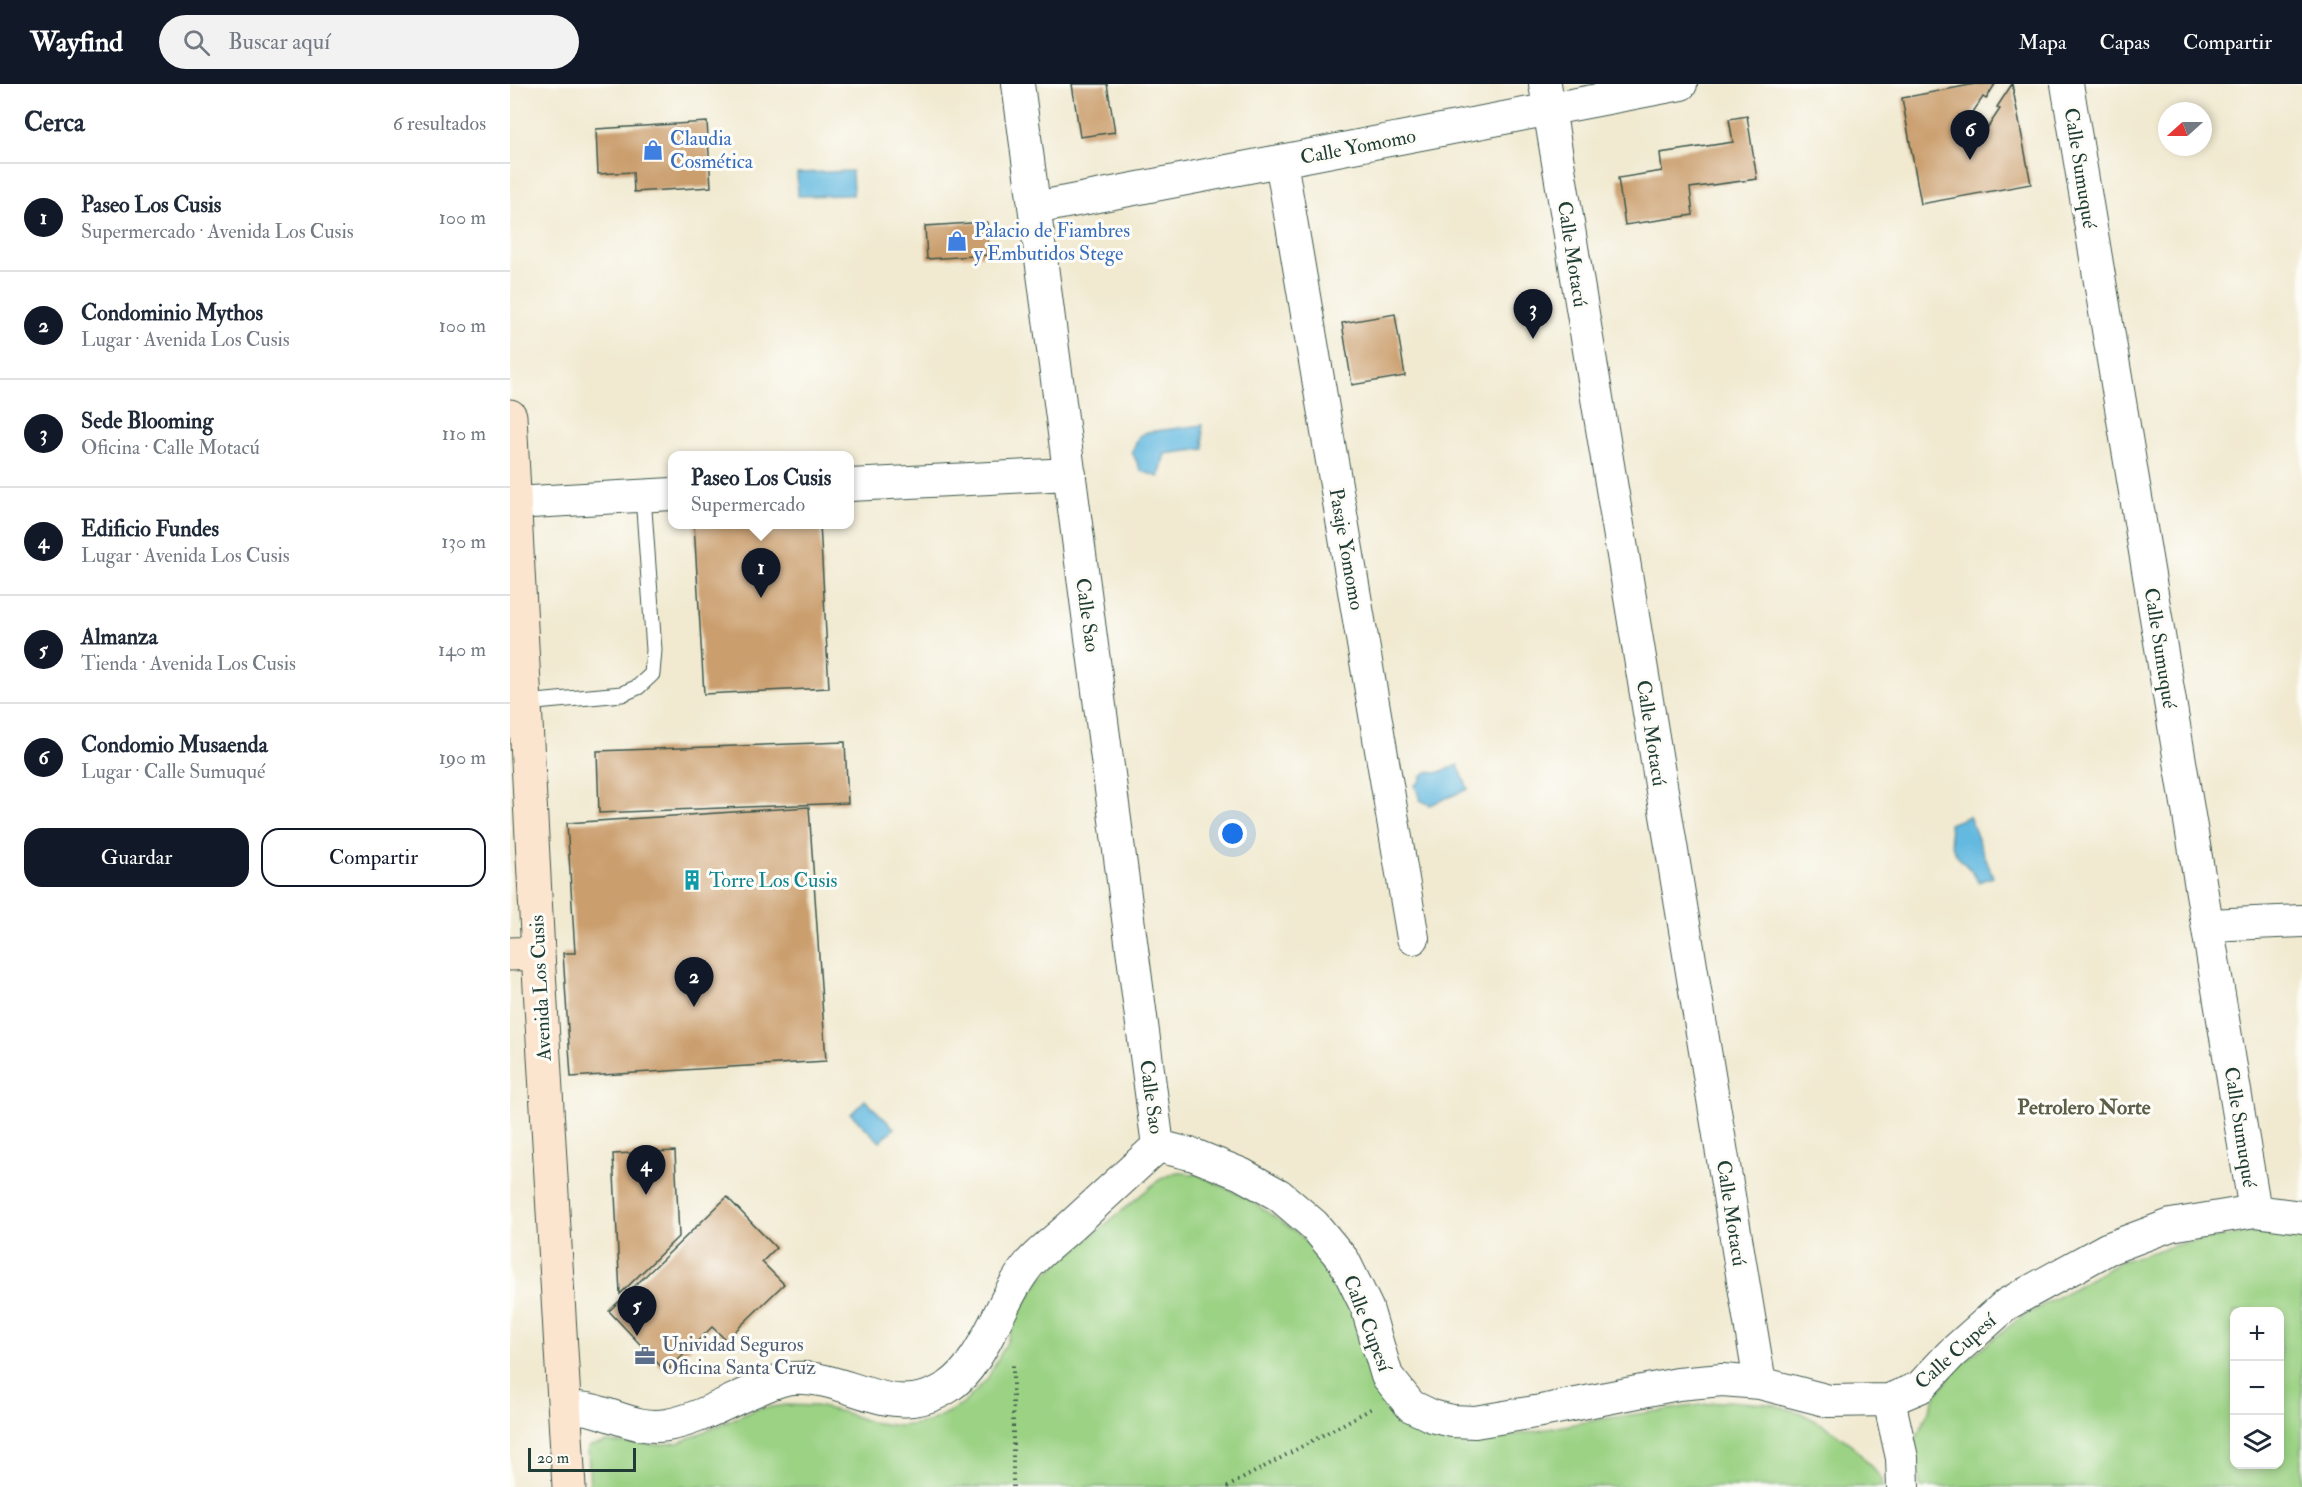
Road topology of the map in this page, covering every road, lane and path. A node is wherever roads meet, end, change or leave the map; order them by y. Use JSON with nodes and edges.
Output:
{"nodes":[{"id":1,"x":1018,"y":84,"type":"edge"},
{"id":2,"x":1681,"y":84,"type":"edge"},
{"id":3,"x":2067,"y":84,"type":"edge"},
{"id":4,"x":1547,"y":97,"type":"edge"},
{"id":5,"x":1281,"y":161,"type":"junction"},
{"id":6,"x":1035,"y":208,"type":"junction"},
{"id":7,"x":510,"y":416,"type":"edge"},
{"id":8,"x":1070,"y":474,"type":"junction"},
{"id":9,"x":854,"y":485,"type":"edge"},
{"id":10,"x":658,"y":495,"type":"edge"},
{"id":11,"x":514,"y":503,"type":"junction"},
{"id":12,"x":525,"y":704,"type":"junction"},
{"id":13,"x":2302,"y":921,"type":"edge"},
{"id":14,"x":2208,"y":926,"type":"junction"},
{"id":15,"x":1413,"y":938,"type":"dead end"},
{"id":16,"x":524,"y":953,"type":"edge"},
{"id":17,"x":1158,"y":1146,"type":"junction"},
{"id":18,"x":2256,"y":1212,"type":"junction"},
{"id":19,"x":2302,"y":1218,"type":"edge"},
{"id":20,"x":1013,"y":1359,"type":"dead end"},
{"id":21,"x":1760,"y":1383,"type":"junction"},
{"id":22,"x":1400,"y":1393,"type":"junction"},
{"id":23,"x":1889,"y":1400,"type":"junction"},
{"id":24,"x":564,"y":1407,"type":"junction"},
{"id":25,"x":569,"y":1487,"type":"edge"},
{"id":26,"x":1013,"y":1487,"type":"edge"},
{"id":27,"x":1227,"y":1487,"type":"edge"},
{"id":28,"x":1903,"y":1487,"type":"edge"}],
"edges":[{"from":1,"to":6,"type":"street","name":"Calle Sao"},
{"from":2,"to":4,"type":"street","name":"Calle Yomomo"},
{"from":3,"to":14,"type":"street","name":"Calle Sumuqué"},
{"from":4,"to":5,"type":"street","name":"Calle Yomomo"},
{"from":4,"to":21,"type":"street","name":"Calle Motacú"},
{"from":5,"to":6,"type":"street","name":"Calle Yomomo"},
{"from":5,"to":15,"type":"street","name":"Pasaje Yomomo"},
{"from":6,"to":8,"type":"street","name":"Calle Sao"},
{"from":7,"to":11,"type":"street","name":"Avenida Los Cusis"},
{"from":8,"to":9,"type":"street"},
{"from":8,"to":17,"type":"street","name":"Calle Sao"},
{"from":10,"to":11,"type":"street"},
{"from":10,"to":12,"type":"lane"},
{"from":11,"to":12,"type":"street","name":"Avenida Los Cusis"},
{"from":12,"to":16,"type":"street","name":"Avenida Los Cusis"},
{"from":13,"to":14,"type":"street"},
{"from":14,"to":18,"type":"street","name":"Calle Sumuqué"},
{"from":16,"to":24,"type":"street","name":"Avenida Los Cusis"},
{"from":17,"to":22,"type":"street","name":"Calle Cupesí"},
{"from":17,"to":24,"type":"street"},
{"from":18,"to":19,"type":"street","name":"Calle Cupesí"},
{"from":18,"to":23,"type":"street","name":"Calle Cupesí"},
{"from":20,"to":26,"type":"path"},
{"from":21,"to":22,"type":"street","name":"Calle Cupesí"},
{"from":21,"to":23,"type":"street","name":"Calle Cupesí"},
{"from":22,"to":27,"type":"path"},
{"from":23,"to":28,"type":"street"},
{"from":24,"to":25,"type":"street","name":"Avenida Los Cusis"}]}
